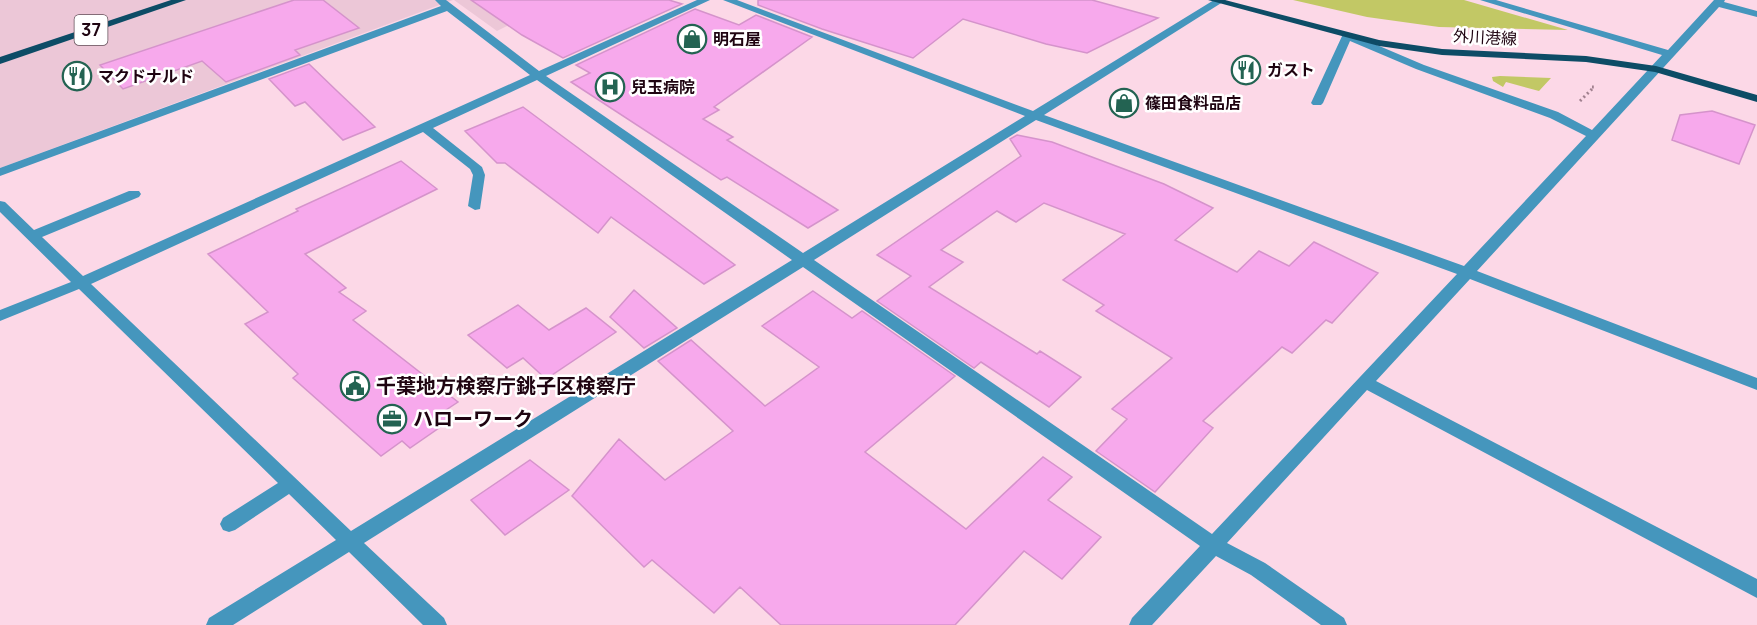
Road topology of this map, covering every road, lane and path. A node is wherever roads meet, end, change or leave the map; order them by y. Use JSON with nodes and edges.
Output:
{"nodes":[{"id":1,"x":181,"y":0,"type":"edge"},
{"id":2,"x":705,"y":0,"type":"edge"},
{"id":3,"x":728,"y":0,"type":"edge"},
{"id":4,"x":1218,"y":0,"type":"edge"},
{"id":5,"x":1485,"y":0,"type":"edge"},
{"id":6,"x":1718,"y":2,"type":"edge"},
{"id":7,"x":444,"y":4,"type":"edge"},
{"id":8,"x":1757,"y":14,"type":"edge"},
{"id":9,"x":1347,"y":36,"type":"junction"},
{"id":10,"x":1670,"y":54,"type":"junction"},
{"id":11,"x":0,"y":61,"type":"edge"},
{"id":12,"x":1656,"y":69,"type":"junction"},
{"id":13,"x":538,"y":76,"type":"junction"},
{"id":14,"x":1757,"y":99,"type":"edge"},
{"id":15,"x":1317,"y":103,"type":"dead end"},
{"id":16,"x":1035,"y":116,"type":"junction"},
{"id":17,"x":424,"y":127,"type":"junction"},
{"id":18,"x":1594,"y":135,"type":"junction"},
{"id":19,"x":0,"y":172,"type":"edge"},
{"id":20,"x":134,"y":194,"type":"dead end"},
{"id":21,"x":0,"y":205,"type":"edge"},
{"id":22,"x":475,"y":206,"type":"dead end"},
{"id":23,"x":33,"y":237,"type":"junction"},
{"id":24,"x":804,"y":260,"type":"junction"},
{"id":25,"x":1467,"y":272,"type":"junction"},
{"id":26,"x":81,"y":283,"type":"junction"},
{"id":27,"x":0,"y":316,"type":"edge"},
{"id":28,"x":1365,"y":382,"type":"junction"},
{"id":29,"x":1757,"y":384,"type":"edge"},
{"id":30,"x":291,"y":484,"type":"junction"},
{"id":31,"x":229,"y":524,"type":"dead end"},
{"id":32,"x":351,"y":541,"type":"junction"},
{"id":33,"x":1213,"y":545,"type":"junction"},
{"id":34,"x":1757,"y":589,"type":"edge"},
{"id":35,"x":216,"y":625,"type":"edge"},
{"id":36,"x":437,"y":625,"type":"edge"},
{"id":37,"x":1139,"y":625,"type":"edge"},
{"id":38,"x":1336,"y":625,"type":"edge"}],
"edges":[{"from":1,"to":11,"type":"main road","number":"37"},
{"from":2,"to":13,"type":"street"},
{"from":3,"to":16,"type":"street"},
{"from":4,"to":9,"type":"main road","name":"外川港線"},
{"from":4,"to":16,"type":"street"},
{"from":5,"to":10,"type":"street"},
{"from":6,"to":8,"type":"street"},
{"from":6,"to":10,"type":"street"},
{"from":7,"to":13,"type":"street"},
{"from":7,"to":19,"type":"street"},
{"from":9,"to":12,"type":"main road","name":"外川港線"},
{"from":9,"to":15,"type":"street"},
{"from":9,"to":18,"type":"street"},
{"from":10,"to":12,"type":"street"},
{"from":12,"to":14,"type":"main road","name":"外川港線"},
{"from":12,"to":18,"type":"street"},
{"from":13,"to":17,"type":"street"},
{"from":13,"to":24,"type":"street"},
{"from":16,"to":24,"type":"street"},
{"from":16,"to":25,"type":"street"},
{"from":17,"to":22,"type":"street"},
{"from":17,"to":26,"type":"street"},
{"from":18,"to":25,"type":"street"},
{"from":20,"to":23,"type":"street"},
{"from":21,"to":23,"type":"street"},
{"from":23,"to":26,"type":"street"},
{"from":24,"to":32,"type":"street"},
{"from":24,"to":33,"type":"street"},
{"from":25,"to":28,"type":"street"},
{"from":25,"to":29,"type":"street"},
{"from":26,"to":27,"type":"street"},
{"from":26,"to":30,"type":"street"},
{"from":28,"to":33,"type":"street"},
{"from":28,"to":34,"type":"street"},
{"from":30,"to":31,"type":"street"},
{"from":30,"to":32,"type":"street"},
{"from":32,"to":35,"type":"street"},
{"from":32,"to":36,"type":"street"},
{"from":33,"to":37,"type":"street"},
{"from":33,"to":38,"type":"street"}]}
